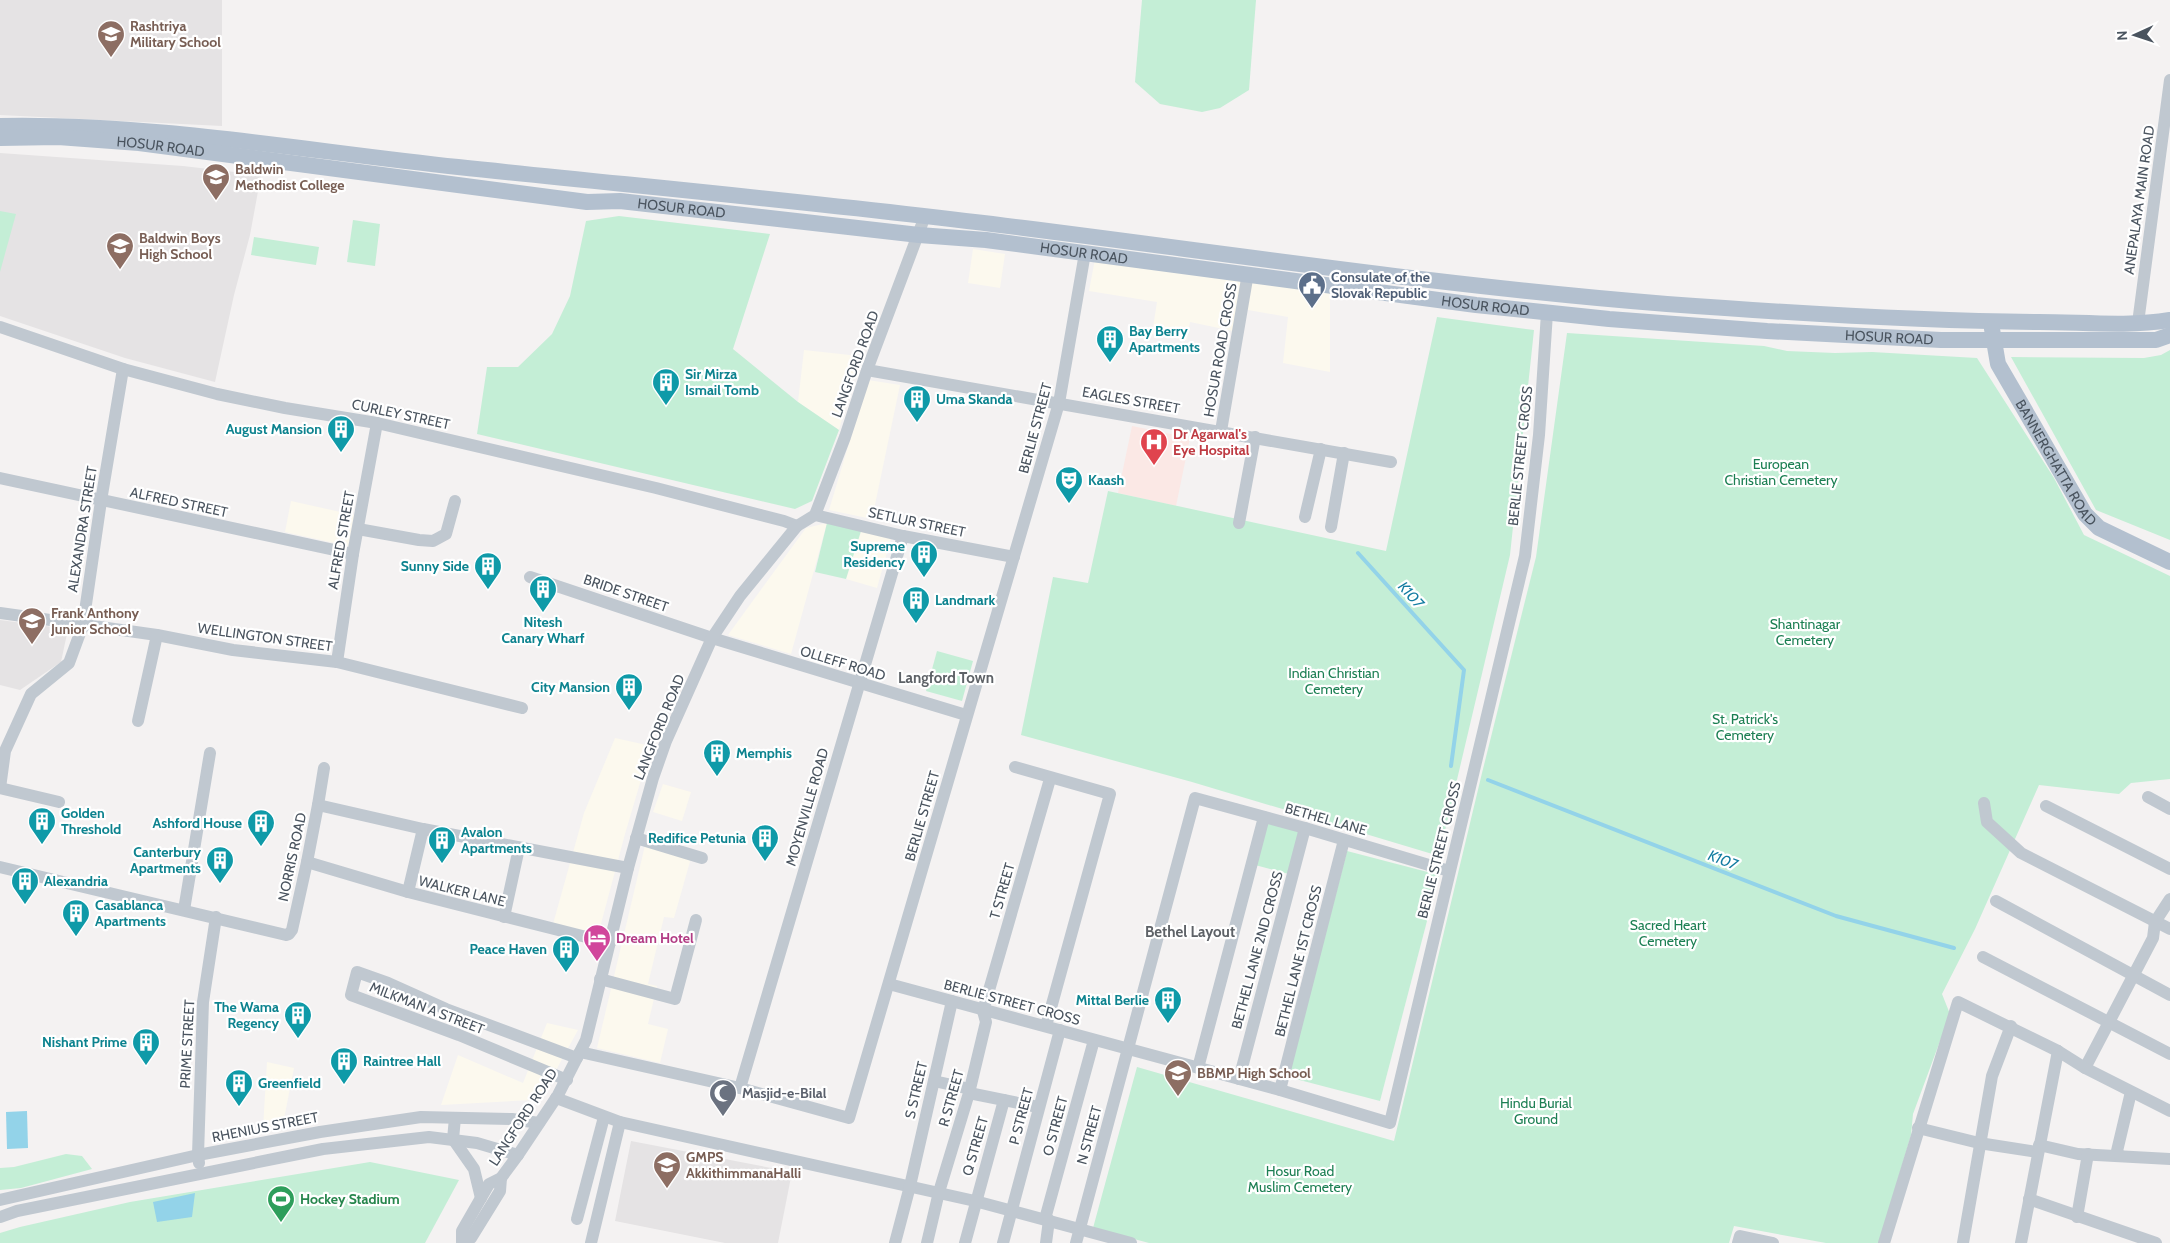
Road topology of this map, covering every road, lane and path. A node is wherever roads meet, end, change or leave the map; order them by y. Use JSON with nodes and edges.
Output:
{"nodes":[{"id":1,"x":2170,"y":80,"type":"edge"},
{"id":2,"x":0,"y":126,"type":"edge"},
{"id":3,"x":2167,"y":133,"type":"edge"},
{"id":4,"x":0,"y":138,"type":"edge"},
{"id":5,"x":925,"y":216,"type":"junction"},
{"id":6,"x":919,"y":235,"type":"junction"},
{"id":7,"x":1085,"y":254,"type":"junction"},
{"id":8,"x":1248,"y":273,"type":"junction"},
{"id":9,"x":1547,"y":313,"type":"junction"},
{"id":10,"x":2170,"y":320,"type":"edge"},
{"id":11,"x":1992,"y":321,"type":"junction"},
{"id":12,"x":2138,"y":323,"type":"junction"},
{"id":13,"x":0,"y":326,"type":"edge"},
{"id":14,"x":2170,"y":335,"type":"edge"},
{"id":15,"x":1992,"y":338,"type":"junction"},
{"id":16,"x":123,"y":369,"type":"junction"},
{"id":17,"x":867,"y":370,"type":"junction"},
{"id":18,"x":1059,"y":403,"type":"junction"},
{"id":19,"x":377,"y":423,"type":"junction"},
{"id":20,"x":1221,"y":431,"type":"junction"},
{"id":21,"x":1255,"y":437,"type":"junction"},
{"id":22,"x":1322,"y":449,"type":"junction"},
{"id":23,"x":1344,"y":453,"type":"junction"},
{"id":24,"x":1390,"y":462,"type":"dead end"},
{"id":25,"x":0,"y":478,"type":"edge"},
{"id":26,"x":101,"y":501,"type":"junction"},
{"id":27,"x":455,"y":501,"type":"dead end"},
{"id":28,"x":815,"y":515,"type":"junction"},
{"id":29,"x":1305,"y":517,"type":"dead end"},
{"id":30,"x":1239,"y":523,"type":"dead end"},
{"id":31,"x":797,"y":526,"type":"junction"},
{"id":32,"x":1330,"y":527,"type":"dead end"},
{"id":33,"x":358,"y":529,"type":"junction"},
{"id":34,"x":903,"y":536,"type":"junction"},
{"id":35,"x":353,"y":554,"type":"junction"},
{"id":36,"x":1014,"y":557,"type":"junction"},
{"id":37,"x":2170,"y":562,"type":"edge"},
{"id":38,"x":530,"y":577,"type":"dead end"},
{"id":39,"x":0,"y":613,"type":"edge"},
{"id":40,"x":83,"y":625,"type":"junction"},
{"id":41,"x":156,"y":635,"type":"junction"},
{"id":42,"x":712,"y":638,"type":"junction"},
{"id":43,"x":337,"y":662,"type":"junction"},
{"id":44,"x":859,"y":684,"type":"junction"},
{"id":45,"x":522,"y":708,"type":"dead end"},
{"id":46,"x":966,"y":715,"type":"junction"},
{"id":47,"x":138,"y":721,"type":"dead end"},
{"id":48,"x":3,"y":750,"type":"edge"},
{"id":49,"x":210,"y":753,"type":"dead end"},
{"id":50,"x":1015,"y":767,"type":"dead end"},
{"id":51,"x":324,"y":768,"type":"dead end"},
{"id":52,"x":1050,"y":779,"type":"junction"},
{"id":53,"x":0,"y":788,"type":"edge"},
{"id":54,"x":2148,"y":797,"type":"dead end"},
{"id":55,"x":59,"y":802,"type":"dead end"},
{"id":56,"x":1984,"y":803,"type":"dead end"},
{"id":57,"x":318,"y":805,"type":"junction"},
{"id":58,"x":2046,"y":806,"type":"dead end"},
{"id":59,"x":2170,"y":809,"type":"edge"},
{"id":60,"x":1264,"y":817,"type":"junction"},
{"id":61,"x":1305,"y":828,"type":"junction"},
{"id":62,"x":422,"y":829,"type":"junction"},
{"id":63,"x":636,"y":838,"type":"junction"},
{"id":64,"x":1344,"y":840,"type":"junction"},
{"id":65,"x":519,"y":848,"type":"junction"},
{"id":66,"x":702,"y":858,"type":"dead end"},
{"id":67,"x":307,"y":862,"type":"junction"},
{"id":68,"x":0,"y":867,"type":"edge"},
{"id":69,"x":628,"y":868,"type":"junction"},
{"id":70,"x":2170,"y":869,"type":"edge"},
{"id":71,"x":1449,"y":871,"type":"junction"},
{"id":72,"x":408,"y":892,"type":"junction"},
{"id":73,"x":2170,"y":899,"type":"edge"},
{"id":74,"x":1996,"y":901,"type":"dead end"},
{"id":75,"x":184,"y":910,"type":"junction"},
{"id":76,"x":216,"y":917,"type":"junction"},
{"id":77,"x":504,"y":917,"type":"junction"},
{"id":78,"x":696,"y":920,"type":"dead end"},
{"id":79,"x":2156,"y":922,"type":"junction"},
{"id":80,"x":2170,"y":929,"type":"edge"},
{"id":81,"x":610,"y":943,"type":"junction"},
{"id":82,"x":1983,"y":957,"type":"dead end"},
{"id":83,"x":2134,"y":975,"type":"junction"},
{"id":84,"x":600,"y":979,"type":"junction"},
{"id":85,"x":889,"y":984,"type":"junction"},
{"id":86,"x":2170,"y":995,"type":"edge"},
{"id":87,"x":952,"y":1001,"type":"junction"},
{"id":88,"x":983,"y":1011,"type":"junction"},
{"id":89,"x":2110,"y":1022,"type":"junction"},
{"id":90,"x":1046,"y":1026,"type":"junction"},
{"id":91,"x":2011,"y":1026,"type":"junction"},
{"id":92,"x":1060,"y":1030,"type":"junction"},
{"id":93,"x":1094,"y":1040,"type":"junction"},
{"id":94,"x":1127,"y":1049,"type":"junction"},
{"id":95,"x":2058,"y":1051,"type":"junction"},
{"id":96,"x":2170,"y":1054,"type":"edge"},
{"id":97,"x":578,"y":1055,"type":"junction"},
{"id":98,"x":1198,"y":1068,"type":"junction"},
{"id":99,"x":2085,"y":1068,"type":"junction"},
{"id":100,"x":1239,"y":1079,"type":"junction"},
{"id":101,"x":567,"y":1080,"type":"junction"},
{"id":102,"x":934,"y":1081,"type":"junction"},
{"id":103,"x":740,"y":1088,"type":"junction"},
{"id":104,"x":1280,"y":1090,"type":"junction"},
{"id":105,"x":970,"y":1091,"type":"junction"},
{"id":106,"x":2131,"y":1092,"type":"junction"},
{"id":107,"x":556,"y":1098,"type":"junction"},
{"id":108,"x":1004,"y":1100,"type":"junction"},
{"id":109,"x":1038,"y":1107,"type":"junction"},
{"id":110,"x":2170,"y":1111,"type":"edge"},
{"id":111,"x":604,"y":1116,"type":"junction"},
{"id":112,"x":455,"y":1118,"type":"junction"},
{"id":113,"x":620,"y":1122,"type":"junction"},
{"id":114,"x":539,"y":1123,"type":"junction"},
{"id":115,"x":1918,"y":1128,"type":"junction"},
{"id":116,"x":453,"y":1139,"type":"junction"},
{"id":117,"x":1979,"y":1143,"type":"junction"},
{"id":118,"x":2038,"y":1148,"type":"junction"},
{"id":119,"x":2088,"y":1154,"type":"junction"},
{"id":120,"x":198,"y":1155,"type":"junction"},
{"id":121,"x":518,"y":1155,"type":"junction"},
{"id":122,"x":2120,"y":1156,"type":"junction"},
{"id":123,"x":2170,"y":1159,"type":"edge"},
{"id":124,"x":201,"y":1173,"type":"junction"},
{"id":125,"x":501,"y":1178,"type":"junction"},
{"id":126,"x":910,"y":1186,"type":"junction"},
{"id":127,"x":939,"y":1192,"type":"junction"},
{"id":128,"x":480,"y":1198,"type":"junction"},
{"id":129,"x":2029,"y":1199,"type":"junction"},
{"id":130,"x":0,"y":1200,"type":"edge"},
{"id":131,"x":975,"y":1201,"type":"junction"},
{"id":132,"x":1012,"y":1210,"type":"junction"},
{"id":133,"x":2077,"y":1216,"type":"junction"},
{"id":134,"x":0,"y":1217,"type":"edge"},
{"id":135,"x":576,"y":1219,"type":"dead end"},
{"id":136,"x":1047,"y":1220,"type":"junction"},
{"id":137,"x":1080,"y":1229,"type":"junction"},
{"id":138,"x":1105,"y":1239,"type":"edge"},
{"id":139,"x":462,"y":1242,"type":"edge"},
{"id":140,"x":591,"y":1243,"type":"edge"},
{"id":141,"x":895,"y":1243,"type":"edge"},
{"id":142,"x":927,"y":1243,"type":"edge"},
{"id":143,"x":965,"y":1243,"type":"edge"},
{"id":144,"x":1003,"y":1243,"type":"edge"},
{"id":145,"x":1046,"y":1243,"type":"edge"},
{"id":146,"x":1076,"y":1243,"type":"edge"},
{"id":147,"x":1131,"y":1243,"type":"edge"},
{"id":148,"x":1738,"y":1243,"type":"edge"},
{"id":149,"x":1773,"y":1243,"type":"edge"},
{"id":150,"x":1884,"y":1243,"type":"edge"},
{"id":151,"x":1963,"y":1243,"type":"edge"},
{"id":152,"x":2021,"y":1243,"type":"edge"},
{"id":153,"x":2156,"y":1243,"type":"edge"}],
"edges":[{"from":1,"to":3,"type":"street","name":"ANEPALAYA MAIN ROAD"},
{"from":2,"to":5,"type":"main road","name":"HOSUR ROAD"},
{"from":3,"to":12,"type":"street","name":"ANEPALAYA MAIN ROAD"},
{"from":4,"to":6,"type":"main road","name":"HOSUR ROAD"},
{"from":5,"to":6,"type":"street","name":"LANGFORD ROAD"},
{"from":5,"to":11,"type":"main road","name":"HOSUR ROAD"},
{"from":6,"to":7,"type":"main road","name":"HOSUR ROAD"},
{"from":6,"to":17,"type":"street","name":"LANGFORD ROAD"},
{"from":7,"to":8,"type":"main road","name":"HOSUR ROAD"},
{"from":7,"to":18,"type":"street","name":"BERLIE STREET"},
{"from":8,"to":9,"type":"main road","name":"HOSUR ROAD"},
{"from":8,"to":20,"type":"street","name":"HOSUR ROAD CROSS"},
{"from":9,"to":15,"type":"main road","name":"HOSUR ROAD"},
{"from":9,"to":71,"type":"street","name":"BERLIE STREET CROSS"},
{"from":10,"to":12,"type":"main road","name":"HOSUR ROAD"},
{"from":11,"to":12,"type":"main road","name":"HOSUR ROAD"},
{"from":11,"to":15,"type":"main road","name":"BANNERGHATTA ROAD"},
{"from":13,"to":16,"type":"street","name":"CURLEY STREET"},
{"from":14,"to":15,"type":"main road","name":"HOSUR ROAD"},
{"from":15,"to":37,"type":"main road","name":"BANNERGHATTA ROAD"},
{"from":16,"to":19,"type":"street","name":"CURLEY STREET"},
{"from":16,"to":26,"type":"street","name":"ALEXANDRA STREET"},
{"from":17,"to":18,"type":"street","name":"EAGLES STREET"},
{"from":17,"to":28,"type":"street","name":"LANGFORD ROAD"},
{"from":18,"to":20,"type":"street","name":"EAGLES STREET"},
{"from":18,"to":36,"type":"street","name":"BERLIE STREET"},
{"from":19,"to":31,"type":"street","name":"CURLEY STREET"},
{"from":19,"to":33,"type":"street","name":"ALFRED STREET"},
{"from":20,"to":21,"type":"street","name":"EAGLES STREET"},
{"from":21,"to":22,"type":"street","name":"EAGLES STREET"},
{"from":21,"to":30,"type":"street"},
{"from":22,"to":23,"type":"street","name":"EAGLES STREET"},
{"from":22,"to":29,"type":"street"},
{"from":23,"to":24,"type":"street","name":"EAGLES STREET"},
{"from":23,"to":32,"type":"street"},
{"from":25,"to":26,"type":"street","name":"ALFRED STREET"},
{"from":26,"to":35,"type":"street","name":"ALFRED STREET"},
{"from":26,"to":40,"type":"street","name":"ALEXANDRA STREET"},
{"from":27,"to":33,"type":"street"},
{"from":28,"to":31,"type":"street","name":"LANGFORD ROAD"},
{"from":28,"to":34,"type":"street","name":"SETLUR STREET"},
{"from":31,"to":42,"type":"street","name":"LANGFORD ROAD"},
{"from":33,"to":35,"type":"street","name":"ALFRED STREET"},
{"from":34,"to":36,"type":"street","name":"SETLUR STREET"},
{"from":34,"to":44,"type":"street","name":"MOYENVILLE ROAD"},
{"from":35,"to":43,"type":"street","name":"ALFRED STREET"},
{"from":36,"to":46,"type":"street","name":"BERLIE STREET"},
{"from":38,"to":42,"type":"street","name":"BRIDE STREET"},
{"from":39,"to":40,"type":"street","name":"WELLINGTON STREET"},
{"from":40,"to":41,"type":"street","name":"WELLINGTON STREET"},
{"from":40,"to":48,"type":"street","name":"ALEXANDRA STREET"},
{"from":41,"to":43,"type":"street","name":"WELLINGTON STREET"},
{"from":41,"to":47,"type":"street"},
{"from":42,"to":44,"type":"street","name":"OLLEFF ROAD"},
{"from":42,"to":63,"type":"street","name":"LANGFORD ROAD"},
{"from":43,"to":45,"type":"street","name":"WELLINGTON STREET"},
{"from":44,"to":46,"type":"street","name":"OLLEFF ROAD"},
{"from":44,"to":103,"type":"street","name":"MOYENVILLE ROAD"},
{"from":46,"to":85,"type":"street","name":"BERLIE STREET"},
{"from":48,"to":53,"type":"street","name":"ALEXANDRA STREET"},
{"from":49,"to":75,"type":"street"},
{"from":50,"to":52,"type":"street"},
{"from":51,"to":57,"type":"street"},
{"from":52,"to":88,"type":"street","name":"T STREET"},
{"from":52,"to":90,"type":"street"},
{"from":53,"to":55,"type":"street"},
{"from":54,"to":59,"type":"street"},
{"from":56,"to":79,"type":"street"},
{"from":57,"to":62,"type":"street","name":"NORRIS ROAD"},
{"from":57,"to":67,"type":"street","name":"NORRIS ROAD"},
{"from":58,"to":70,"type":"street"},
{"from":60,"to":61,"type":"street","name":"BETHEL LANE"},
{"from":60,"to":94,"type":"street","name":"BETHEL LANE"},
{"from":60,"to":98,"type":"street"},
{"from":61,"to":64,"type":"street","name":"BETHEL LANE"},
{"from":61,"to":100,"type":"street","name":"BETHEL LANE 2ND CROSS"},
{"from":62,"to":65,"type":"street","name":"NORRIS ROAD"},
{"from":62,"to":72,"type":"street"},
{"from":63,"to":66,"type":"street"},
{"from":63,"to":69,"type":"street","name":"LANGFORD ROAD"},
{"from":64,"to":71,"type":"street","name":"BETHEL LANE"},
{"from":64,"to":104,"type":"street","name":"BETHEL LANE 1ST CROSS"},
{"from":65,"to":69,"type":"street","name":"NORRIS ROAD"},
{"from":65,"to":77,"type":"street"},
{"from":67,"to":72,"type":"street","name":"WALKER LANE"},
{"from":67,"to":76,"type":"street","name":"NORRIS ROAD"},
{"from":68,"to":75,"type":"street","name":"NORRIS ROAD"},
{"from":69,"to":81,"type":"street","name":"LANGFORD ROAD"},
{"from":71,"to":104,"type":"street","name":"BERLIE STREET CROSS"},
{"from":72,"to":77,"type":"street","name":"WALKER LANE"},
{"from":73,"to":79,"type":"street"},
{"from":74,"to":83,"type":"street"},
{"from":75,"to":76,"type":"street","name":"NORRIS ROAD"},
{"from":76,"to":120,"type":"street","name":"PRIME STREET"},
{"from":77,"to":81,"type":"street","name":"WALKER LANE"},
{"from":78,"to":84,"type":"street"},
{"from":79,"to":80,"type":"street"},
{"from":79,"to":83,"type":"street"},
{"from":81,"to":84,"type":"street","name":"LANGFORD ROAD"},
{"from":82,"to":89,"type":"street"},
{"from":83,"to":86,"type":"street"},
{"from":83,"to":89,"type":"street"},
{"from":84,"to":97,"type":"street","name":"LANGFORD ROAD"},
{"from":85,"to":87,"type":"street","name":"BERLIE STREET CROSS"},
{"from":85,"to":103,"type":"street","name":"BERLIE STREET"},
{"from":87,"to":88,"type":"street","name":"BERLIE STREET CROSS"},
{"from":87,"to":102,"type":"street","name":"S STREET"},
{"from":88,"to":90,"type":"street","name":"BERLIE STREET CROSS"},
{"from":88,"to":105,"type":"street","name":"R STREET"},
{"from":89,"to":96,"type":"street"},
{"from":89,"to":99,"type":"street"},
{"from":90,"to":92,"type":"street","name":"BERLIE STREET CROSS"},
{"from":91,"to":95,"type":"street"},
{"from":91,"to":115,"type":"street"},
{"from":91,"to":117,"type":"street"},
{"from":92,"to":93,"type":"street","name":"BERLIE STREET CROSS"},
{"from":92,"to":109,"type":"street","name":"P STREET"},
{"from":93,"to":94,"type":"street","name":"BERLIE STREET CROSS"},
{"from":93,"to":136,"type":"street","name":"O STREET"},
{"from":94,"to":98,"type":"street","name":"BERLIE STREET CROSS"},
{"from":94,"to":137,"type":"street","name":"N STREET"},
{"from":95,"to":99,"type":"street"},
{"from":95,"to":118,"type":"street"},
{"from":97,"to":101,"type":"street","name":"LANGFORD ROAD"},
{"from":97,"to":101,"type":"street","name":"MILKMAN A STREET"},
{"from":97,"to":103,"type":"street","name":"BERLIE STREET"},
{"from":98,"to":100,"type":"street","name":"BERLIE STREET CROSS"},
{"from":99,"to":106,"type":"street"},
{"from":100,"to":104,"type":"street","name":"BERLIE STREET CROSS"},
{"from":101,"to":107,"type":"street","name":"LANGFORD ROAD"},
{"from":102,"to":105,"type":"street"},
{"from":102,"to":126,"type":"street","name":"S STREET"},
{"from":105,"to":108,"type":"street"},
{"from":105,"to":127,"type":"street","name":"R STREET"},
{"from":106,"to":110,"type":"street"},
{"from":106,"to":122,"type":"street"},
{"from":107,"to":111,"type":"street"},
{"from":107,"to":114,"type":"street","name":"LANGFORD ROAD"},
{"from":108,"to":109,"type":"street"},
{"from":108,"to":131,"type":"street","name":"Q STREET"},
{"from":109,"to":132,"type":"street","name":"P STREET"},
{"from":111,"to":113,"type":"street"},
{"from":111,"to":135,"type":"street"},
{"from":112,"to":114,"type":"street","name":"RHENIUS STREET"},
{"from":112,"to":116,"type":"street"},
{"from":112,"to":120,"type":"street","name":"RHENIUS STREET"},
{"from":113,"to":126,"type":"street"},
{"from":113,"to":140,"type":"street"},
{"from":114,"to":121,"type":"street","name":"LANGFORD ROAD"},
{"from":115,"to":117,"type":"street"},
{"from":115,"to":150,"type":"street"},
{"from":116,"to":121,"type":"street"},
{"from":116,"to":124,"type":"street"},
{"from":116,"to":128,"type":"street"},
{"from":117,"to":118,"type":"street"},
{"from":117,"to":151,"type":"street"},
{"from":118,"to":119,"type":"street"},
{"from":118,"to":129,"type":"street"},
{"from":119,"to":122,"type":"street"},
{"from":119,"to":133,"type":"street"},
{"from":120,"to":124,"type":"street","name":"PRIME STREET"},
{"from":120,"to":130,"type":"street","name":"RHENIUS STREET"},
{"from":121,"to":125,"type":"street","name":"LANGFORD ROAD"},
{"from":122,"to":123,"type":"street"},
{"from":124,"to":134,"type":"street"},
{"from":125,"to":128,"type":"street","name":"LANGFORD ROAD"},
{"from":125,"to":139,"type":"street"},
{"from":126,"to":127,"type":"street"},
{"from":126,"to":141,"type":"street","name":"S STREET"},
{"from":127,"to":131,"type":"street"},
{"from":127,"to":142,"type":"street","name":"R STREET"},
{"from":128,"to":139,"type":"street","name":"LANGFORD ROAD"},
{"from":129,"to":133,"type":"street"},
{"from":129,"to":152,"type":"street"},
{"from":131,"to":132,"type":"street"},
{"from":131,"to":143,"type":"street","name":"Q STREET"},
{"from":132,"to":136,"type":"street"},
{"from":132,"to":144,"type":"street","name":"P STREET"},
{"from":133,"to":153,"type":"street"},
{"from":136,"to":137,"type":"street"},
{"from":136,"to":145,"type":"street","name":"O STREET"},
{"from":137,"to":138,"type":"street"},
{"from":137,"to":146,"type":"street","name":"N STREET"},
{"from":138,"to":147,"type":"street"},
{"from":148,"to":149,"type":"street"}]}
